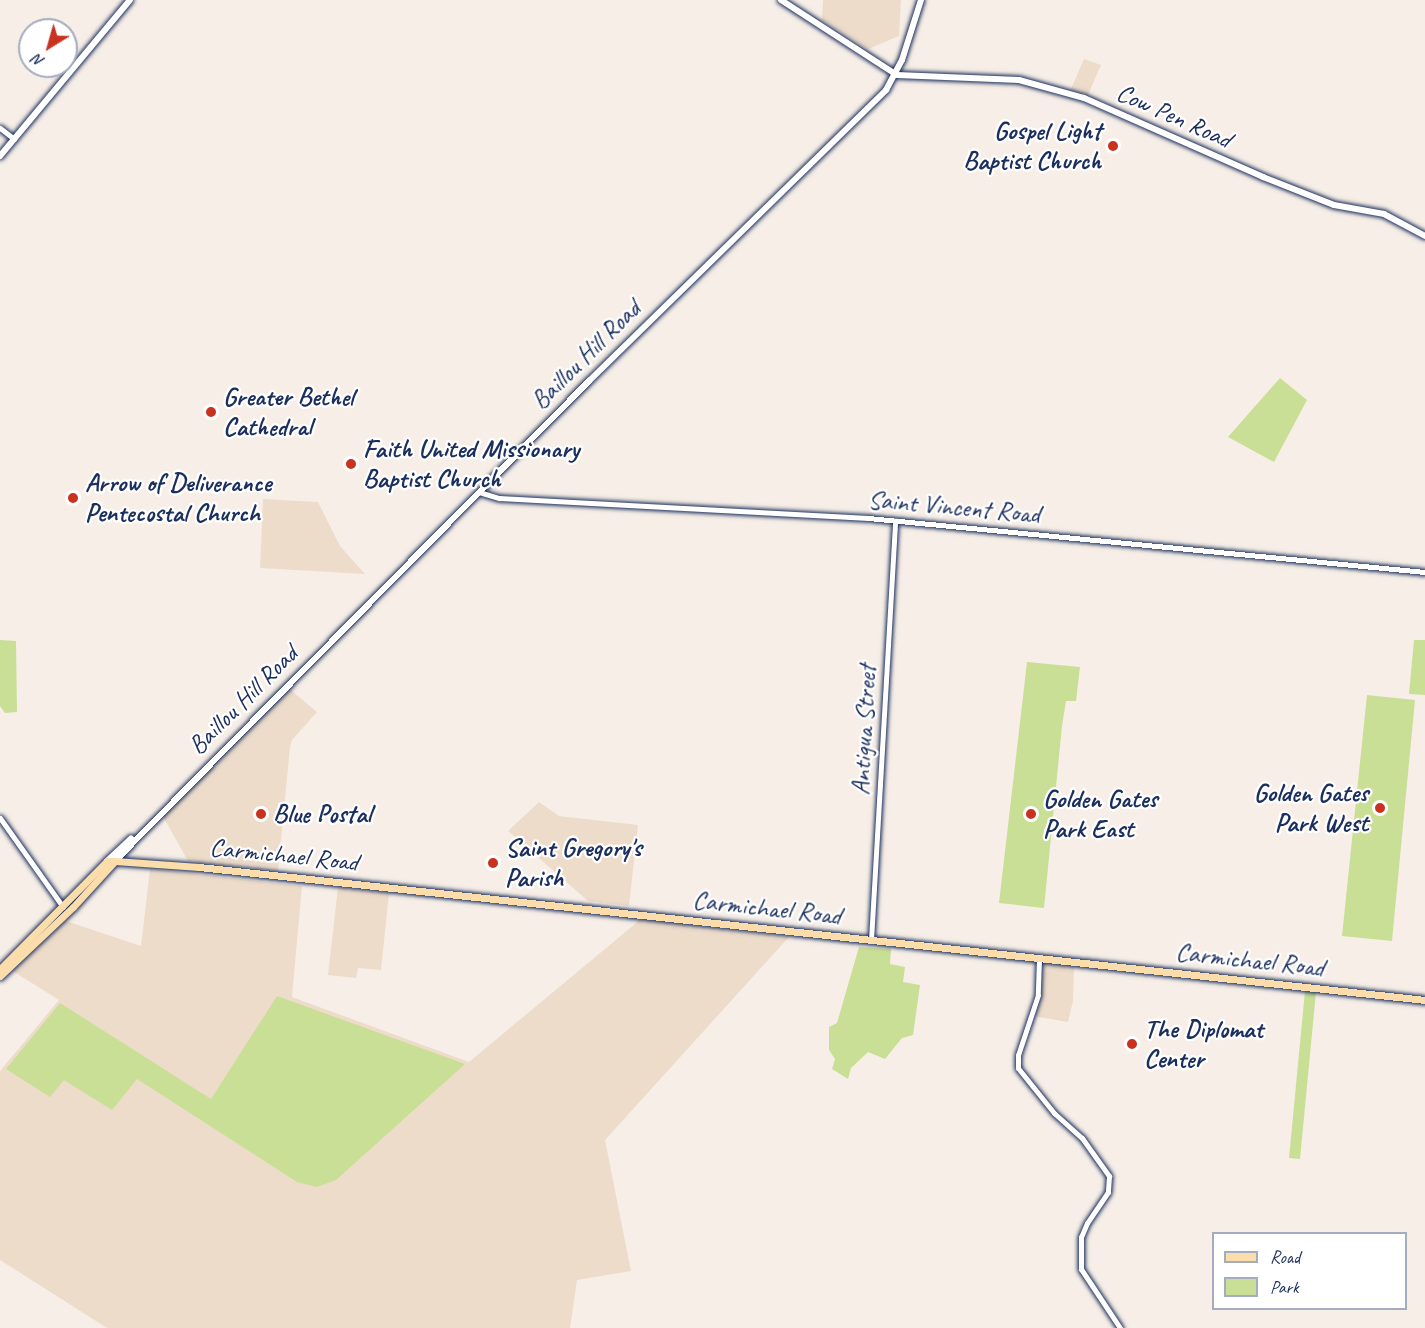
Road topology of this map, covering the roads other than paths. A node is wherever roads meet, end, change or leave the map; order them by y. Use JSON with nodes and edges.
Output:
{"nodes":[{"id":1,"x":130,"y":0,"type":"edge"},
{"id":2,"x":781,"y":0,"type":"edge"},
{"id":3,"x":921,"y":0,"type":"edge"},
{"id":4,"x":897,"y":75,"type":"junction"},
{"id":5,"x":0,"y":128,"type":"edge"},
{"id":6,"x":14,"y":139,"type":"junction"},
{"id":7,"x":0,"y":156,"type":"edge"},
{"id":8,"x":1425,"y":236,"type":"edge"},
{"id":9,"x":479,"y":492,"type":"junction"},
{"id":10,"x":895,"y":521,"type":"junction"},
{"id":11,"x":1425,"y":572,"type":"edge"},
{"id":12,"x":0,"y":818,"type":"edge"},
{"id":13,"x":111,"y":861,"type":"junction"},
{"id":14,"x":127,"y":862,"type":"junction"},
{"id":15,"x":106,"y":872,"type":"junction"},
{"id":16,"x":65,"y":909,"type":"junction"},
{"id":17,"x":871,"y":940,"type":"junction"},
{"id":18,"x":1039,"y":959,"type":"junction"},
{"id":19,"x":0,"y":969,"type":"edge"},
{"id":20,"x":0,"y":976,"type":"edge"},
{"id":21,"x":1425,"y":1000,"type":"edge"},
{"id":22,"x":1120,"y":1328,"type":"edge"}],
"edges":[{"from":1,"to":6,"type":"main road"},
{"from":2,"to":4,"type":"main road"},
{"from":3,"to":4,"type":"main road","name":"Baillou Hill Road"},
{"from":4,"to":8,"type":"main road","name":"Cow Pen Road"},
{"from":4,"to":9,"type":"main road","name":"Baillou Hill Road"},
{"from":5,"to":6,"type":"street"},
{"from":6,"to":7,"type":"main road"},
{"from":9,"to":10,"type":"street","name":"Saint Vincent Road"},
{"from":9,"to":13,"type":"main road","name":"Baillou Hill Road"},
{"from":10,"to":11,"type":"street","name":"Saint Vincent Road"},
{"from":10,"to":17,"type":"street","name":"Antigua Street"},
{"from":12,"to":16,"type":"street"},
{"from":13,"to":14,"type":"main road"},
{"from":13,"to":15,"type":"main road","name":"Baillou Hill Road"},
{"from":13,"to":16,"type":"main road","name":"Baillou Hill Road"},
{"from":14,"to":15,"type":"main road","name":"Carmichael Road"},
{"from":14,"to":17,"type":"main road","name":"Carmichael Road"},
{"from":15,"to":16,"type":"main road","name":"Baillou Hill Road"},
{"from":16,"to":19,"type":"main road","name":"Baillou Hill Road"},
{"from":16,"to":20,"type":"main road","name":"Baillou Hill Road"},
{"from":17,"to":18,"type":"main road","name":"Carmichael Road"},
{"from":18,"to":21,"type":"main road","name":"Carmichael Road"},
{"from":18,"to":22,"type":"street"}]}
